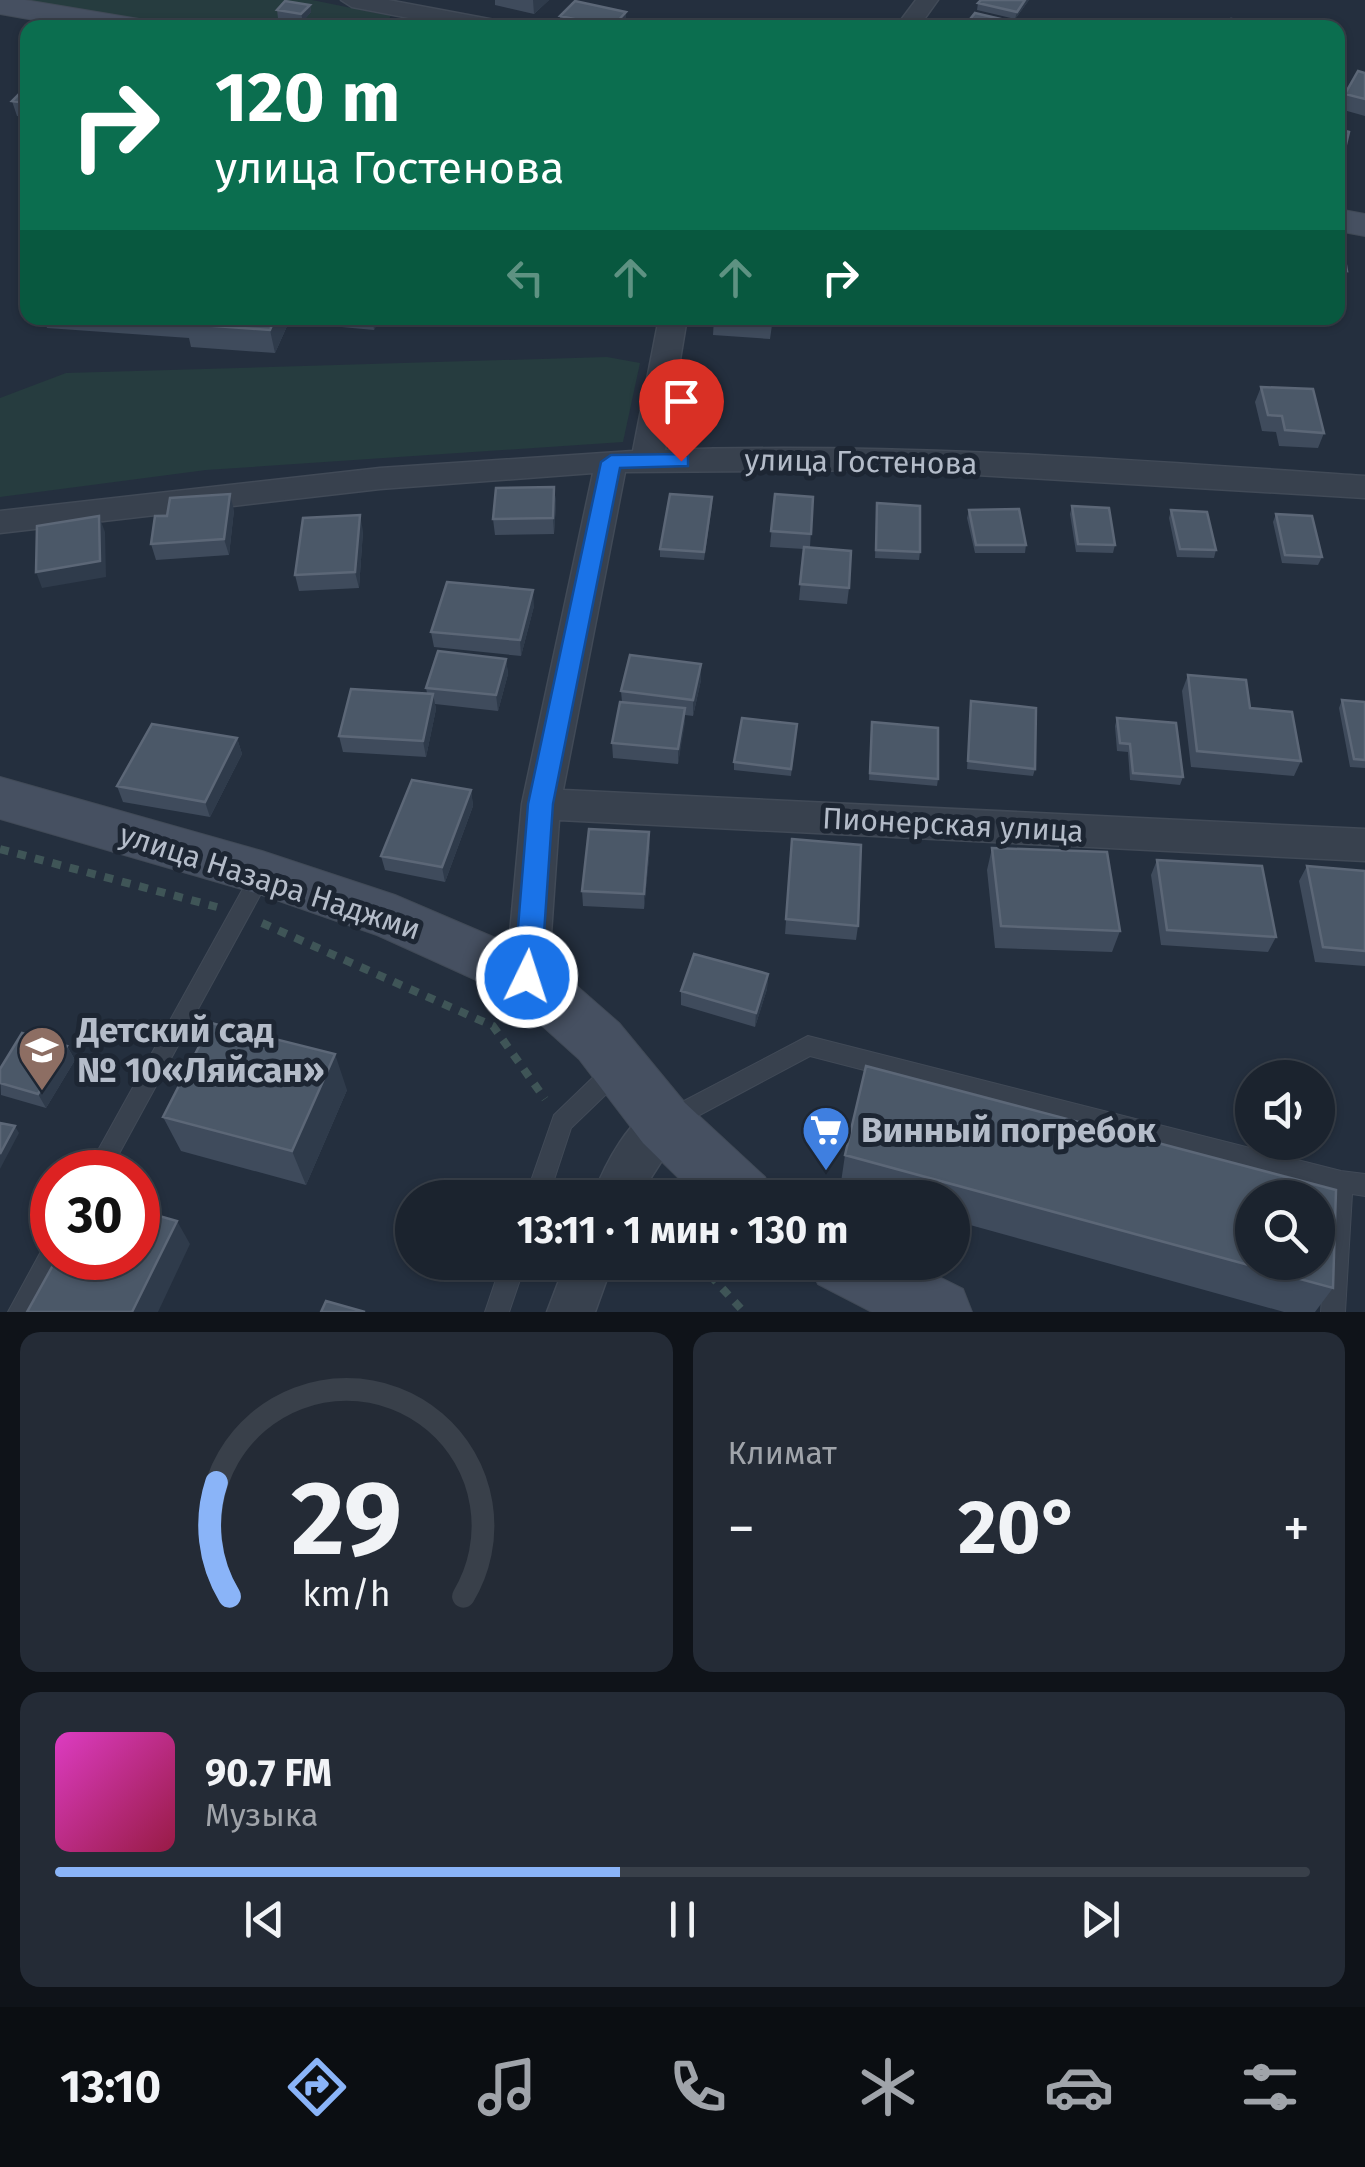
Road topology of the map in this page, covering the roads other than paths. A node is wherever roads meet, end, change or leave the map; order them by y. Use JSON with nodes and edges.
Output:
{"nodes":[{"id":1,"x":352,"y":0,"type":"edge"},
{"id":2,"x":0,"y":5,"type":"edge"},
{"id":3,"x":91,"y":20,"type":"edge"},
{"id":4,"x":458,"y":20,"type":"edge"},
{"id":5,"x":671,"y":325,"type":"edge"},
{"id":6,"x":629,"y":461,"type":"junction"},
{"id":7,"x":1365,"y":487,"type":"edge"},
{"id":8,"x":0,"y":522,"type":"edge"},
{"id":9,"x":0,"y":798,"type":"edge"},
{"id":10,"x":541,"y":804,"type":"junction"},
{"id":11,"x":1365,"y":845,"type":"edge"},
{"id":12,"x":251,"y":893,"type":"junction"},
{"id":13,"x":527,"y":977,"type":"junction"},
{"id":14,"x":620,"y":1067,"type":"junction"},
{"id":15,"x":664,"y":1123,"type":"junction"},
{"id":16,"x":109,"y":1150,"type":"edge"},
{"id":17,"x":542,"y":1180,"type":"edge"},
{"id":18,"x":622,"y":1180,"type":"edge"},
{"id":19,"x":723,"y":1180,"type":"edge"},
{"id":20,"x":1340,"y":1182,"type":"junction"},
{"id":21,"x":1365,"y":1185,"type":"edge"},
{"id":22,"x":38,"y":1280,"type":"edge"},
{"id":23,"x":508,"y":1280,"type":"edge"},
{"id":24,"x":584,"y":1280,"type":"edge"},
{"id":25,"x":876,"y":1280,"type":"edge"},
{"id":26,"x":20,"y":1312,"type":"edge"},
{"id":27,"x":497,"y":1312,"type":"edge"},
{"id":28,"x":572,"y":1312,"type":"edge"},
{"id":29,"x":940,"y":1312,"type":"edge"},
{"id":30,"x":1333,"y":1312,"type":"edge"}],
"edges":[{"from":1,"to":4,"type":"street"},
{"from":2,"to":3,"type":"street"},
{"from":5,"to":6,"type":"street"},
{"from":6,"to":7,"type":"street","name":"улица Гостенова"},
{"from":6,"to":8,"type":"street","name":"улица Гостенова"},
{"from":6,"to":10,"type":"street"},
{"from":9,"to":12,"type":"street","name":"улица Назара Наджми"},
{"from":10,"to":11,"type":"street","name":"Пионерская улица"},
{"from":10,"to":13,"type":"street"},
{"from":12,"to":13,"type":"street","name":"улица Назара Наджми"},
{"from":12,"to":16,"type":"lane"},
{"from":13,"to":14,"type":"street","name":"улица Назара Наджми"},
{"from":14,"to":15,"type":"street","name":"улица Назара Наджми"},
{"from":14,"to":17,"type":"lane"},
{"from":15,"to":18,"type":"street"},
{"from":15,"to":19,"type":"street","name":"улица Назара Наджми"},
{"from":15,"to":20,"type":"lane"},
{"from":20,"to":21,"type":"lane"},
{"from":20,"to":30,"type":"lane"},
{"from":22,"to":26,"type":"lane"},
{"from":23,"to":27,"type":"lane"},
{"from":24,"to":28,"type":"street"},
{"from":25,"to":29,"type":"street"}]}
